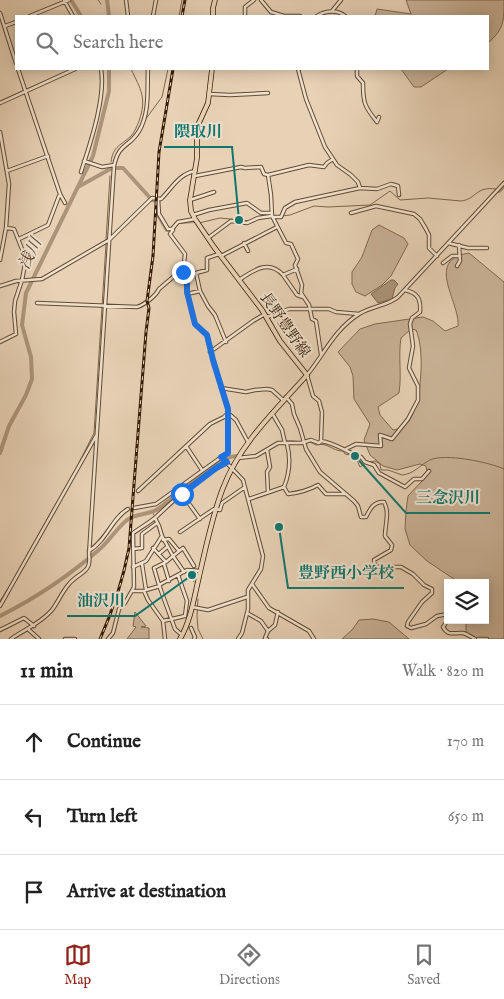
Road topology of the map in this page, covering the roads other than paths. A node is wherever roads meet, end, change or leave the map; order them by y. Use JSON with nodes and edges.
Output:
{"nodes":[{"id":1,"x":126,"y":0,"type":"edge"},
{"id":2,"x":156,"y":0,"type":"edge"},
{"id":3,"x":215,"y":0,"type":"edge"},
{"id":4,"x":254,"y":0,"type":"edge"},
{"id":5,"x":261,"y":0,"type":"edge"},
{"id":6,"x":341,"y":0,"type":"edge"},
{"id":7,"x":66,"y":1,"type":"edge"},
{"id":8,"x":271,"y":12,"type":"junction"},
{"id":9,"x":331,"y":12,"type":"junction"},
{"id":10,"x":0,"y":13,"type":"edge"},
{"id":11,"x":32,"y":15,"type":"edge"},
{"id":12,"x":73,"y":15,"type":"edge"},
{"id":13,"x":128,"y":15,"type":"edge"},
{"id":14,"x":153,"y":15,"type":"edge"},
{"id":15,"x":212,"y":15,"type":"edge"},
{"id":16,"x":245,"y":15,"type":"edge"},
{"id":17,"x":270,"y":15,"type":"edge"},
{"id":18,"x":275,"y":15,"type":"edge"},
{"id":19,"x":318,"y":15,"type":"edge"},
{"id":20,"x":344,"y":15,"type":"edge"},
{"id":21,"x":15,"y":22,"type":"edge"},
{"id":22,"x":4,"y":26,"type":"junction"},
{"id":23,"x":15,"y":60,"type":"edge"},
{"id":24,"x":18,"y":70,"type":"edge"},
{"id":25,"x":73,"y":70,"type":"edge"},
{"id":26,"x":101,"y":70,"type":"edge"},
{"id":27,"x":148,"y":70,"type":"edge"},
{"id":28,"x":212,"y":70,"type":"edge"},
{"id":29,"x":298,"y":70,"type":"edge"},
{"id":30,"x":357,"y":70,"type":"edge"},
{"id":31,"x":25,"y":91,"type":"junction"},
{"id":32,"x":268,"y":93,"type":"dead end"},
{"id":33,"x":209,"y":94,"type":"junction"},
{"id":34,"x":0,"y":103,"type":"edge"},
{"id":35,"x":379,"y":117,"type":"dead end"},
{"id":36,"x":0,"y":132,"type":"edge"},
{"id":37,"x":48,"y":156,"type":"junction"},
{"id":38,"x":333,"y":159,"type":"junction"},
{"id":39,"x":85,"y":161,"type":"junction"},
{"id":40,"x":114,"y":165,"type":"junction"},
{"id":41,"x":7,"y":171,"type":"junction"},
{"id":42,"x":195,"y":171,"type":"junction"},
{"id":43,"x":81,"y":172,"type":"dead end"},
{"id":44,"x":268,"y":175,"type":"junction"},
{"id":45,"x":195,"y":176,"type":"junction"},
{"id":46,"x":504,"y":183,"type":"edge"},
{"id":47,"x":360,"y":188,"type":"junction"},
{"id":48,"x":214,"y":192,"type":"dead end"},
{"id":49,"x":60,"y":194,"type":"junction"},
{"id":50,"x":400,"y":195,"type":"dead end"},
{"id":51,"x":158,"y":199,"type":"junction"},
{"id":52,"x":190,"y":200,"type":"junction"},
{"id":53,"x":65,"y":203,"type":"dead end"},
{"id":54,"x":351,"y":213,"type":"dead end"},
{"id":55,"x":272,"y":215,"type":"junction"},
{"id":56,"x":194,"y":217,"type":"junction"},
{"id":57,"x":277,"y":227,"type":"junction"},
{"id":58,"x":6,"y":228,"type":"junction"},
{"id":59,"x":172,"y":229,"type":"junction"},
{"id":60,"x":208,"y":238,"type":"junction"},
{"id":61,"x":19,"y":239,"type":"junction"},
{"id":62,"x":109,"y":240,"type":"junction"},
{"id":63,"x":244,"y":243,"type":"junction"},
{"id":64,"x":448,"y":244,"type":"junction"},
{"id":65,"x":459,"y":245,"type":"junction"},
{"id":66,"x":487,"y":248,"type":"dead end"},
{"id":67,"x":248,"y":251,"type":"dead end"},
{"id":68,"x":220,"y":255,"type":"junction"},
{"id":69,"x":436,"y":256,"type":"junction"},
{"id":70,"x":460,"y":256,"type":"junction"},
{"id":71,"x":0,"y":260,"type":"edge"},
{"id":72,"x":443,"y":263,"type":"dead end"},
{"id":73,"x":457,"y":266,"type":"dead end"},
{"id":74,"x":297,"y":269,"type":"junction"},
{"id":75,"x":183,"y":272,"type":"junction"},
{"id":76,"x":196,"y":273,"type":"junction"},
{"id":77,"x":187,"y":275,"type":"junction"},
{"id":78,"x":283,"y":275,"type":"junction"},
{"id":79,"x":24,"y":280,"type":"junction"},
{"id":80,"x":239,"y":280,"type":"junction"},
{"id":81,"x":0,"y":286,"type":"edge"},
{"id":82,"x":405,"y":290,"type":"junction"},
{"id":83,"x":200,"y":292,"type":"junction"},
{"id":84,"x":187,"y":294,"type":"junction"},
{"id":85,"x":304,"y":298,"type":"junction"},
{"id":86,"x":37,"y":303,"type":"dead end"},
{"id":87,"x":105,"y":305,"type":"junction"},
{"id":88,"x":310,"y":308,"type":"junction"},
{"id":89,"x":360,"y":314,"type":"junction"},
{"id":90,"x":266,"y":316,"type":"junction"},
{"id":91,"x":0,"y":342,"type":"edge"},
{"id":92,"x":226,"y":342,"type":"junction"},
{"id":93,"x":210,"y":352,"type":"junction"},
{"id":94,"x":321,"y":355,"type":"junction"},
{"id":95,"x":307,"y":375,"type":"junction"},
{"id":96,"x":221,"y":388,"type":"junction"},
{"id":97,"x":285,"y":399,"type":"junction"},
{"id":98,"x":228,"y":413,"type":"junction"},
{"id":99,"x":272,"y":413,"type":"junction"},
{"id":100,"x":97,"y":434,"type":"junction"},
{"id":101,"x":321,"y":441,"type":"junction"},
{"id":102,"x":248,"y":442,"type":"junction"},
{"id":103,"x":285,"y":442,"type":"junction"},
{"id":104,"x":303,"y":442,"type":"junction"},
{"id":105,"x":186,"y":446,"type":"junction"},
{"id":106,"x":346,"y":449,"type":"junction"},
{"id":107,"x":267,"y":450,"type":"junction"},
{"id":108,"x":238,"y":458,"type":"junction"},
{"id":109,"x":224,"y":460,"type":"junction"},
{"id":110,"x":233,"y":468,"type":"junction"},
{"id":111,"x":202,"y":470,"type":"junction"},
{"id":112,"x":429,"y":471,"type":"dead end"},
{"id":113,"x":245,"y":487,"type":"junction"},
{"id":114,"x":284,"y":487,"type":"junction"},
{"id":115,"x":138,"y":491,"type":"dead end"},
{"id":116,"x":267,"y":493,"type":"junction"},
{"id":117,"x":182,"y":494,"type":"junction"},
{"id":118,"x":346,"y":494,"type":"junction"},
{"id":119,"x":249,"y":499,"type":"junction"},
{"id":120,"x":134,"y":508,"type":"dead end"},
{"id":121,"x":216,"y":509,"type":"junction"},
{"id":122,"x":128,"y":510,"type":"dead end"},
{"id":123,"x":155,"y":518,"type":"junction"},
{"id":124,"x":200,"y":519,"type":"junction"},
{"id":125,"x":158,"y":523,"type":"junction"},
{"id":126,"x":140,"y":528,"type":"junction"},
{"id":127,"x":180,"y":532,"type":"dead end"},
{"id":128,"x":142,"y":534,"type":"junction"},
{"id":129,"x":162,"y":536,"type":"junction"},
{"id":130,"x":164,"y":539,"type":"junction"},
{"id":131,"x":167,"y":547,"type":"junction"},
{"id":132,"x":154,"y":548,"type":"junction"},
{"id":133,"x":133,"y":549,"type":"junction"},
{"id":134,"x":179,"y":551,"type":"junction"},
{"id":135,"x":89,"y":553,"type":"junction"},
{"id":136,"x":160,"y":553,"type":"junction"},
{"id":137,"x":174,"y":556,"type":"junction"},
{"id":138,"x":165,"y":563,"type":"junction"},
{"id":139,"x":142,"y":564,"type":"junction"},
{"id":140,"x":194,"y":566,"type":"dead end"},
{"id":141,"x":133,"y":567,"type":"junction"},
{"id":142,"x":200,"y":571,"type":"junction"},
{"id":143,"x":184,"y":572,"type":"junction"},
{"id":144,"x":178,"y":575,"type":"junction"},
{"id":145,"x":169,"y":581,"type":"junction"},
{"id":146,"x":252,"y":584,"type":"junction"},
{"id":147,"x":160,"y":585,"type":"junction"},
{"id":148,"x":145,"y":590,"type":"junction"},
{"id":149,"x":133,"y":591,"type":"junction"},
{"id":150,"x":248,"y":597,"type":"junction"},
{"id":151,"x":0,"y":606,"type":"edge"},
{"id":152,"x":196,"y":608,"type":"junction"},
{"id":153,"x":278,"y":612,"type":"junction"},
{"id":154,"x":247,"y":613,"type":"junction"},
{"id":155,"x":444,"y":615,"type":"edge"},
{"id":156,"x":172,"y":620,"type":"junction"},
{"id":157,"x":164,"y":621,"type":"junction"},
{"id":158,"x":445,"y":624,"type":"edge"},
{"id":159,"x":34,"y":626,"type":"junction"},
{"id":160,"x":191,"y":628,"type":"dead end"},
{"id":161,"x":0,"y":630,"type":"edge"},
{"id":162,"x":29,"y":630,"type":"junction"},
{"id":163,"x":268,"y":631,"type":"junction"},
{"id":164,"x":15,"y":636,"type":"junction"},
{"id":165,"x":182,"y":637,"type":"edge"},
{"id":166,"x":11,"y":639,"type":"edge"},
{"id":167,"x":18,"y":639,"type":"edge"},
{"id":168,"x":39,"y":639,"type":"edge"},
{"id":169,"x":65,"y":639,"type":"edge"},
{"id":170,"x":75,"y":639,"type":"edge"},
{"id":171,"x":108,"y":639,"type":"edge"},
{"id":172,"x":165,"y":639,"type":"edge"},
{"id":173,"x":194,"y":639,"type":"edge"},
{"id":174,"x":238,"y":639,"type":"edge"},
{"id":175,"x":267,"y":639,"type":"edge"},
{"id":176,"x":314,"y":639,"type":"edge"},
{"id":177,"x":476,"y":639,"type":"edge"},
{"id":178,"x":486,"y":639,"type":"edge"}],
"edges":[{"from":1,"to":13,"type":"street"},
{"from":2,"to":14,"type":"street"},
{"from":3,"to":15,"type":"main road"},
{"from":4,"to":16,"type":"street"},
{"from":5,"to":8,"type":"street"},
{"from":6,"to":9,"type":"street"},
{"from":7,"to":11,"type":"street"},
{"from":7,"to":12,"type":"street"},
{"from":8,"to":17,"type":"street"},
{"from":8,"to":18,"type":"street"},
{"from":9,"to":19,"type":"street"},
{"from":9,"to":20,"type":"street"},
{"from":10,"to":22,"type":"street"},
{"from":21,"to":22,"type":"street"},
{"from":22,"to":23,"type":"street"},
{"from":24,"to":31,"type":"street"},
{"from":25,"to":31,"type":"street"},
{"from":26,"to":39,"type":"street"},
{"from":27,"to":40,"type":"street"},
{"from":28,"to":33,"type":"main road","name":"長野豊野線"},
{"from":29,"to":38,"type":"street"},
{"from":30,"to":35,"type":"street"},
{"from":31,"to":34,"type":"street"},
{"from":31,"to":37,"type":"street"},
{"from":32,"to":33,"type":"street"},
{"from":33,"to":42,"type":"main road","name":"長野豊野線"},
{"from":36,"to":41,"type":"street"},
{"from":37,"to":41,"type":"street"},
{"from":37,"to":49,"type":"street"},
{"from":38,"to":44,"type":"street"},
{"from":38,"to":47,"type":"street"},
{"from":39,"to":40,"type":"street"},
{"from":39,"to":43,"type":"street"},
{"from":40,"to":62,"type":"street"},
{"from":41,"to":58,"type":"street"},
{"from":42,"to":45,"type":"main road","name":"長野豊野線"},
{"from":42,"to":51,"type":"street"},
{"from":44,"to":45,"type":"street"},
{"from":44,"to":55,"type":"street"},
{"from":45,"to":52,"type":"main road","name":"長野豊野線"},
{"from":46,"to":64,"type":"street"},
{"from":47,"to":50,"type":"street"},
{"from":47,"to":55,"type":"street"},
{"from":48,"to":52,"type":"street"},
{"from":49,"to":53,"type":"street"},
{"from":49,"to":61,"type":"street"},
{"from":51,"to":59,"type":"street"},
{"from":51,"to":62,"type":"street"},
{"from":52,"to":56,"type":"main road","name":"長野豊野線"},
{"from":54,"to":69,"type":"street"},
{"from":55,"to":56,"type":"street"},
{"from":55,"to":57,"type":"street"},
{"from":55,"to":60,"type":"street"},
{"from":56,"to":59,"type":"street"},
{"from":56,"to":60,"type":"main road","name":"長野豊野線"},
{"from":57,"to":63,"type":"street"},
{"from":57,"to":74,"type":"street"},
{"from":58,"to":61,"type":"street"},
{"from":58,"to":71,"type":"street"},
{"from":59,"to":75,"type":"street"},
{"from":60,"to":68,"type":"main road","name":"長野豊野線"},
{"from":61,"to":79,"type":"street"},
{"from":62,"to":79,"type":"street"},
{"from":62,"to":87,"type":"street"},
{"from":63,"to":67,"type":"street"},
{"from":63,"to":68,"type":"street"},
{"from":64,"to":65,"type":"street"},
{"from":64,"to":69,"type":"street"},
{"from":65,"to":66,"type":"street"},
{"from":65,"to":70,"type":"street"},
{"from":68,"to":76,"type":"street"},
{"from":68,"to":80,"type":"main road","name":"長野豊野線"},
{"from":69,"to":82,"type":"street"},
{"from":70,"to":72,"type":"street"},
{"from":70,"to":73,"type":"street"},
{"from":74,"to":78,"type":"street"},
{"from":74,"to":85,"type":"street"},
{"from":75,"to":77,"type":"street"},
{"from":75,"to":87,"type":"street"},
{"from":76,"to":77,"type":"street"},
{"from":76,"to":83,"type":"street"},
{"from":77,"to":84,"type":"street"},
{"from":78,"to":80,"type":"street"},
{"from":78,"to":85,"type":"street"},
{"from":79,"to":81,"type":"street"},
{"from":79,"to":91,"type":"street"},
{"from":80,"to":90,"type":"main road","name":"長野豊野線"},
{"from":82,"to":89,"type":"street"},
{"from":82,"to":106,"type":"street"},
{"from":83,"to":84,"type":"street"},
{"from":83,"to":92,"type":"street"},
{"from":84,"to":93,"type":"street"},
{"from":85,"to":88,"type":"street"},
{"from":86,"to":87,"type":"street"},
{"from":87,"to":100,"type":"street"},
{"from":88,"to":89,"type":"street"},
{"from":88,"to":90,"type":"street"},
{"from":88,"to":94,"type":"street"},
{"from":89,"to":94,"type":"street"},
{"from":90,"to":92,"type":"street"},
{"from":90,"to":95,"type":"main road","name":"長野豊野線"},
{"from":92,"to":93,"type":"street"},
{"from":93,"to":96,"type":"street"},
{"from":94,"to":95,"type":"street"},
{"from":95,"to":97,"type":"main road","name":"長野豊野線"},
{"from":95,"to":101,"type":"street"},
{"from":96,"to":97,"type":"street"},
{"from":96,"to":98,"type":"street"},
{"from":97,"to":99,"type":"main road","name":"長野豊野線"},
{"from":97,"to":104,"type":"street"},
{"from":98,"to":102,"type":"street"},
{"from":98,"to":105,"type":"street"},
{"from":98,"to":109,"type":"street"},
{"from":99,"to":102,"type":"main road","name":"長野豊野線"},
{"from":99,"to":103,"type":"street"},
{"from":100,"to":135,"type":"street"},
{"from":100,"to":151,"type":"street"},
{"from":101,"to":104,"type":"street"},
{"from":101,"to":106,"type":"street"},
{"from":102,"to":108,"type":"main road","name":"長野豊野線"},
{"from":103,"to":104,"type":"street"},
{"from":103,"to":107,"type":"street"},
{"from":103,"to":114,"type":"street"},
{"from":104,"to":118,"type":"street"},
{"from":105,"to":111,"type":"street"},
{"from":105,"to":115,"type":"street"},
{"from":106,"to":112,"type":"street"},
{"from":107,"to":108,"type":"street"},
{"from":107,"to":116,"type":"street"},
{"from":108,"to":110,"type":"main road","name":"長野豊野線"},
{"from":109,"to":110,"type":"street"},
{"from":109,"to":111,"type":"street"},
{"from":109,"to":117,"type":"street"},
{"from":110,"to":113,"type":"street"},
{"from":110,"to":121,"type":"main road","name":"長野豊野線"},
{"from":111,"to":120,"type":"street"},
{"from":113,"to":119,"type":"street"},
{"from":113,"to":121,"type":"street"},
{"from":114,"to":116,"type":"street"},
{"from":114,"to":118,"type":"street"},
{"from":116,"to":119,"type":"street"},
{"from":117,"to":123,"type":"street"},
{"from":117,"to":124,"type":"street"},
{"from":118,"to":155,"type":"street"},
{"from":119,"to":146,"type":"street"},
{"from":121,"to":124,"type":"street"},
{"from":121,"to":142,"type":"main road","name":"長野豊野線"},
{"from":122,"to":135,"type":"street"},
{"from":123,"to":125,"type":"street"},
{"from":123,"to":126,"type":"street"},
{"from":124,"to":127,"type":"street"},
{"from":125,"to":128,"type":"street"},
{"from":125,"to":129,"type":"street"},
{"from":126,"to":128,"type":"street"},
{"from":126,"to":133,"type":"street"},
{"from":128,"to":133,"type":"street"},
{"from":129,"to":130,"type":"street"},
{"from":129,"to":132,"type":"street"},
{"from":130,"to":131,"type":"street"},
{"from":130,"to":134,"type":"street"},
{"from":131,"to":136,"type":"street"},
{"from":131,"to":137,"type":"street"},
{"from":132,"to":136,"type":"street"},
{"from":132,"to":139,"type":"street"},
{"from":133,"to":141,"type":"street"},
{"from":134,"to":137,"type":"street"},
{"from":134,"to":140,"type":"street"},
{"from":135,"to":159,"type":"street"},
{"from":136,"to":138,"type":"street"},
{"from":137,"to":138,"type":"street"},
{"from":137,"to":143,"type":"street"},
{"from":138,"to":145,"type":"street"},
{"from":138,"to":147,"type":"street"},
{"from":139,"to":141,"type":"street"},
{"from":139,"to":148,"type":"street"},
{"from":141,"to":149,"type":"street"},
{"from":142,"to":143,"type":"street"},
{"from":142,"to":152,"type":"main road","name":"長野豊野線"},
{"from":143,"to":144,"type":"street"},
{"from":144,"to":145,"type":"street"},
{"from":144,"to":156,"type":"street"},
{"from":145,"to":147,"type":"street"},
{"from":146,"to":150,"type":"street"},
{"from":146,"to":153,"type":"street"},
{"from":147,"to":148,"type":"street"},
{"from":147,"to":156,"type":"street"},
{"from":148,"to":149,"type":"street"},
{"from":148,"to":157,"type":"street"},
{"from":149,"to":171,"type":"street"},
{"from":150,"to":152,"type":"street"},
{"from":150,"to":154,"type":"street"},
{"from":152,"to":165,"type":"main road","name":"長野豊野線"},
{"from":153,"to":163,"type":"street"},
{"from":153,"to":176,"type":"street"},
{"from":154,"to":163,"type":"street"},
{"from":154,"to":174,"type":"street"},
{"from":156,"to":157,"type":"street"},
{"from":156,"to":165,"type":"street"},
{"from":157,"to":172,"type":"street"},
{"from":158,"to":177,"type":"street"},
{"from":159,"to":161,"type":"street"},
{"from":159,"to":162,"type":"street"},
{"from":160,"to":173,"type":"street"},
{"from":162,"to":164,"type":"street"},
{"from":162,"to":168,"type":"street"},
{"from":163,"to":175,"type":"street"},
{"from":164,"to":166,"type":"street"},
{"from":164,"to":167,"type":"street"},
{"from":169,"to":170,"type":"street"},
{"from":177,"to":178,"type":"street"}]}
